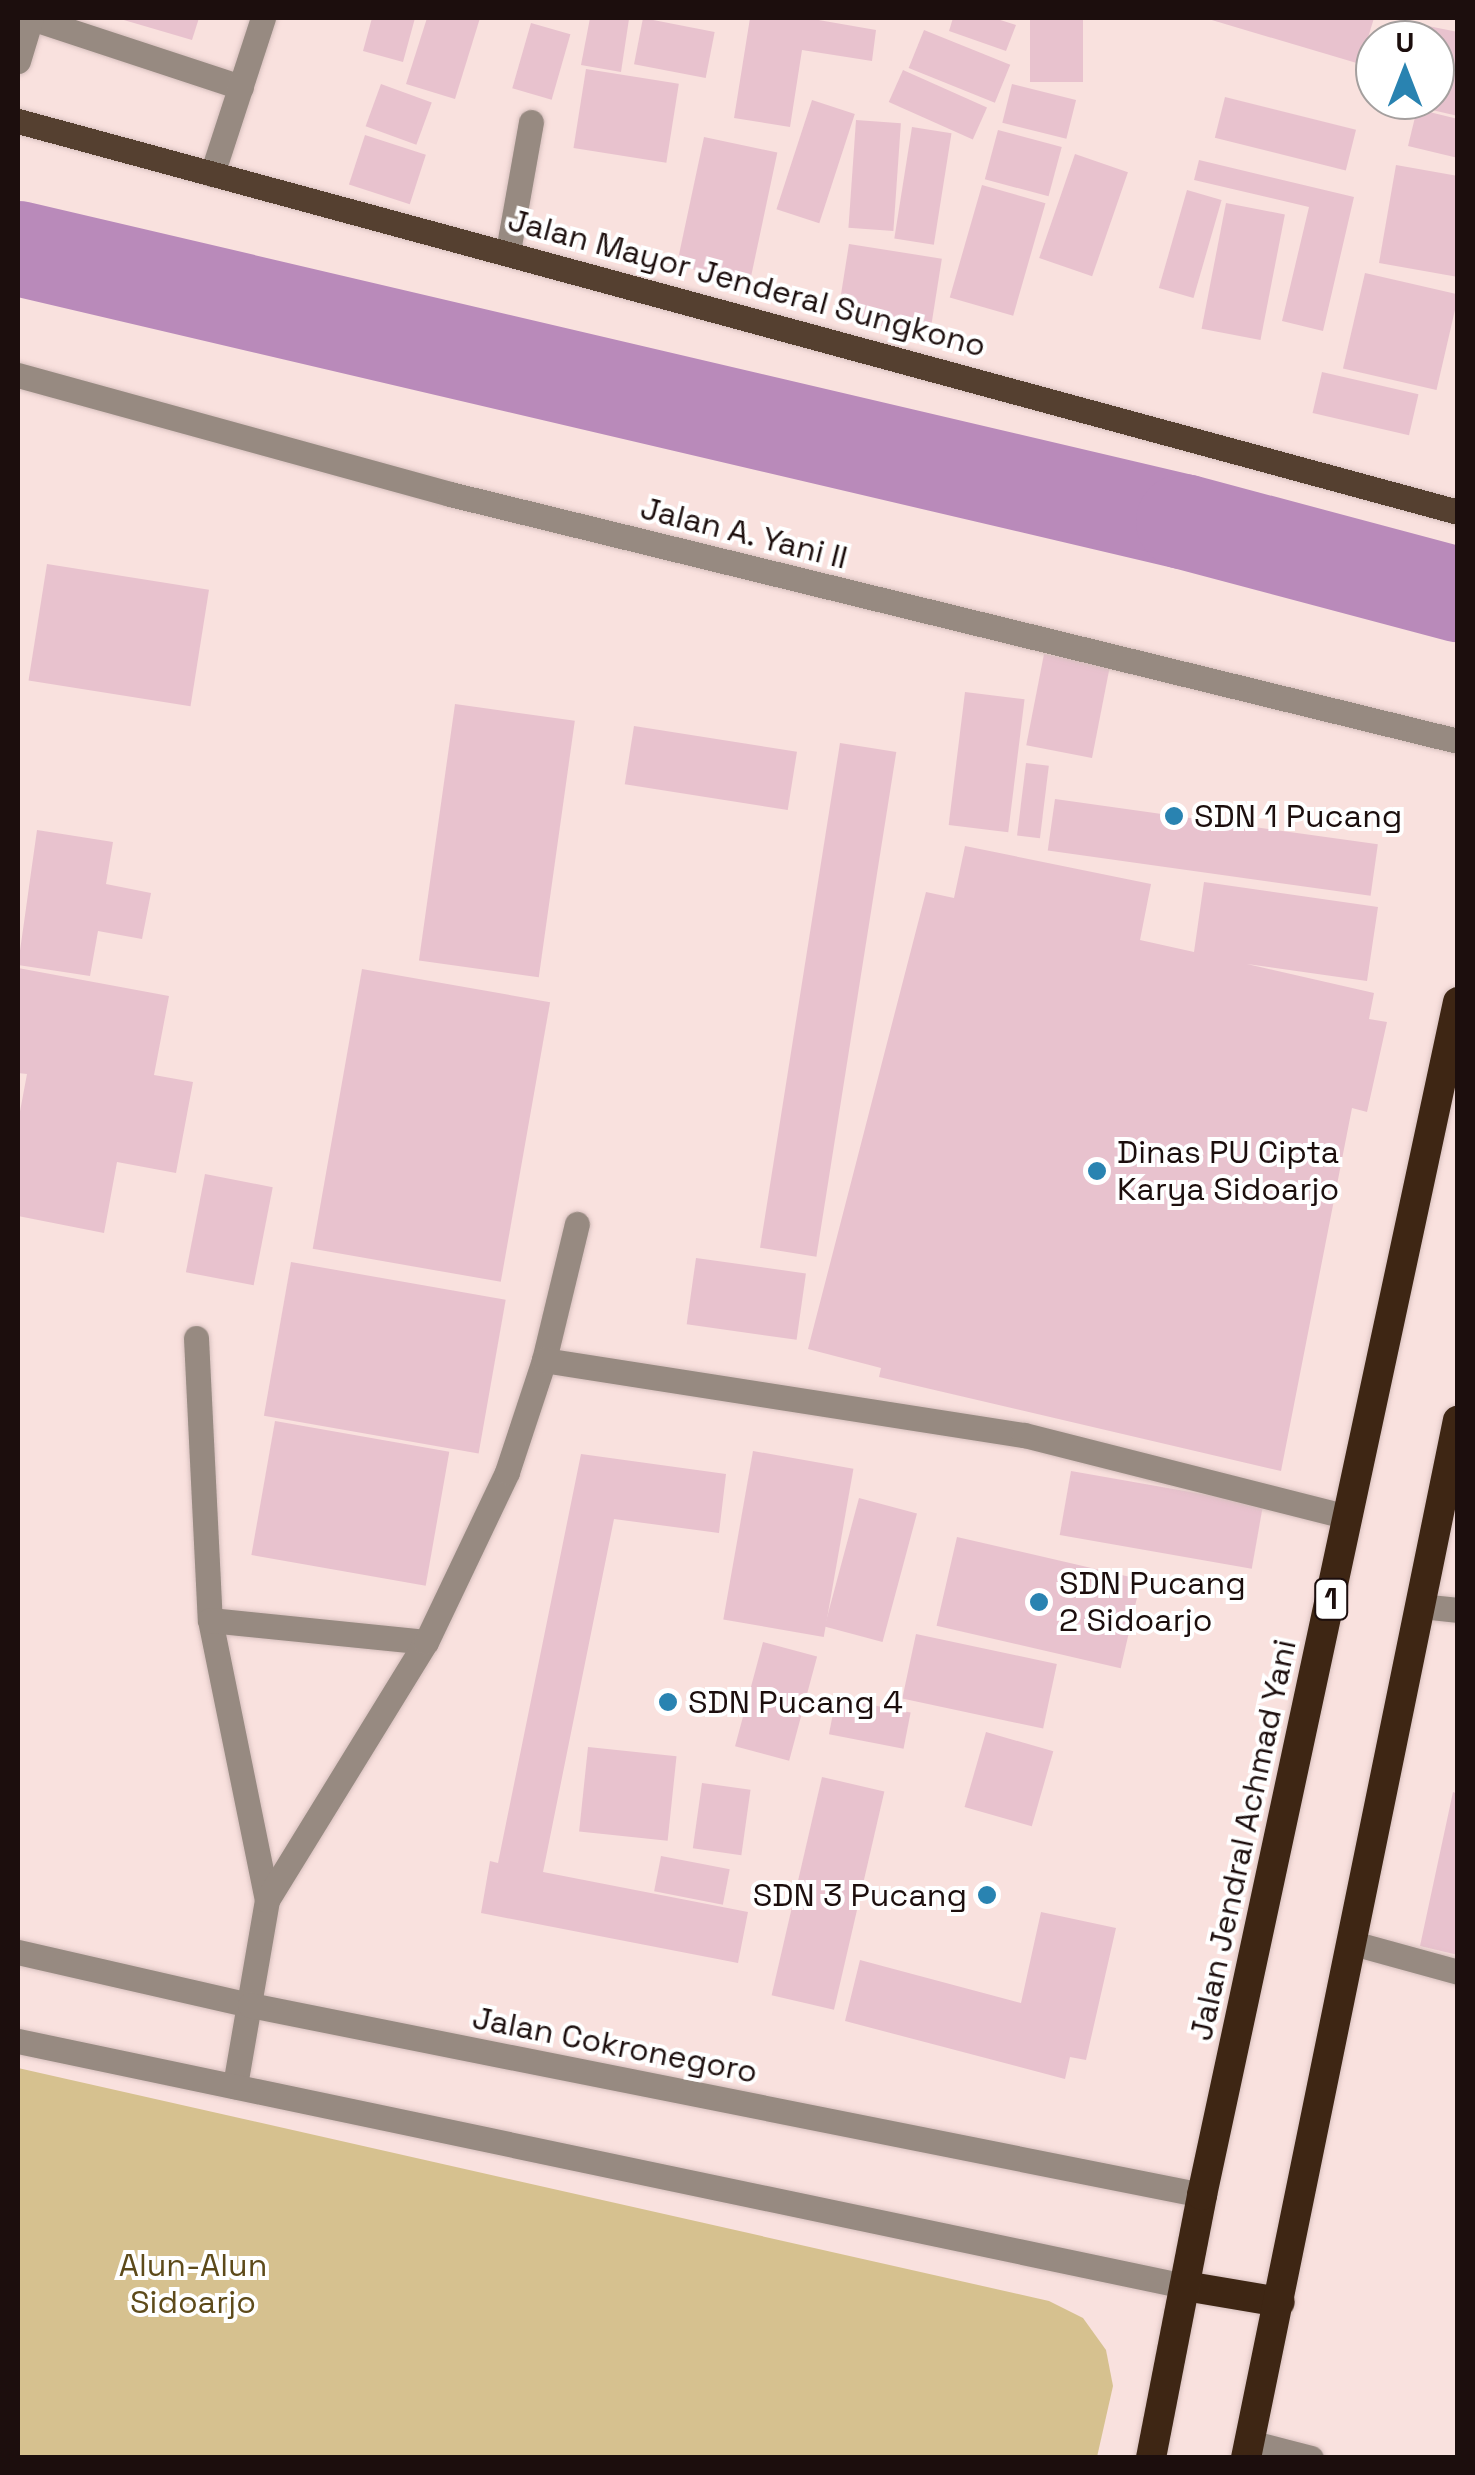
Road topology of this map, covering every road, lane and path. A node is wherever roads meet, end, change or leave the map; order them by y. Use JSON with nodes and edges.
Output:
{"nodes":[{"id":1,"x":31,"y":18,"type":"edge"},
{"id":2,"x":264,"y":18,"type":"edge"},
{"id":3,"x":18,"y":61,"type":"edge"},
{"id":4,"x":241,"y":87,"type":"junction"},
{"id":5,"x":18,"y":121,"type":"edge"},
{"id":6,"x":531,"y":122,"type":"dead end"},
{"id":7,"x":212,"y":174,"type":"junction"},
{"id":8,"x":508,"y":252,"type":"junction"},
{"id":9,"x":18,"y":375,"type":"edge"},
{"id":10,"x":1458,"y":512,"type":"edge"},
{"id":11,"x":1458,"y":741,"type":"edge"},
{"id":12,"x":1458,"y":1002,"type":"edge"},
{"id":13,"x":576,"y":1224,"type":"dead end"},
{"id":14,"x":196,"y":1338,"type":"dead end"},
{"id":15,"x":544,"y":1360,"type":"junction"},
{"id":16,"x":1458,"y":1420,"type":"edge"},
{"id":17,"x":1451,"y":1484,"type":"edge"},
{"id":18,"x":1349,"y":1517,"type":"junction"},
{"id":19,"x":1420,"y":1606,"type":"junction"},
{"id":20,"x":1458,"y":1610,"type":"edge"},
{"id":21,"x":210,"y":1620,"type":"junction"},
{"id":22,"x":426,"y":1642,"type":"junction"},
{"id":23,"x":267,"y":1900,"type":"junction"},
{"id":24,"x":1353,"y":1944,"type":"junction"},
{"id":25,"x":18,"y":1952,"type":"edge"},
{"id":26,"x":1458,"y":1972,"type":"edge"},
{"id":27,"x":250,"y":2005,"type":"junction"},
{"id":28,"x":18,"y":2041,"type":"edge"},
{"id":29,"x":234,"y":2086,"type":"junction"},
{"id":30,"x":1202,"y":2195,"type":"junction"},
{"id":31,"x":1185,"y":2286,"type":"junction"},
{"id":32,"x":1280,"y":2302,"type":"junction"},
{"id":33,"x":1248,"y":2450,"type":"edge"},
{"id":34,"x":1150,"y":2458,"type":"edge"},
{"id":35,"x":1311,"y":2458,"type":"edge"}],
"edges":[{"from":1,"to":3,"type":"street"},
{"from":1,"to":4,"type":"street"},
{"from":2,"to":4,"type":"street"},
{"from":4,"to":7,"type":"street"},
{"from":5,"to":7,"type":"main road","name":"Jalan Mayor Jenderal Sungkono"},
{"from":6,"to":8,"type":"street"},
{"from":7,"to":8,"type":"main road","name":"Jalan Mayor Jenderal Sungkono"},
{"from":8,"to":10,"type":"main road","name":"Jalan Mayor Jenderal Sungkono"},
{"from":9,"to":11,"type":"street","name":"Jalan A. Yani II"},
{"from":12,"to":18,"type":"highway","name":"Jalan Jendral Achmad Yani","number":"1"},
{"from":13,"to":15,"type":"street"},
{"from":14,"to":21,"type":"street"},
{"from":15,"to":18,"type":"street"},
{"from":15,"to":22,"type":"street"},
{"from":16,"to":17,"type":"highway"},
{"from":17,"to":19,"type":"highway"},
{"from":18,"to":30,"type":"highway","name":"Jalan Jendral Achmad Yani","number":"1"},
{"from":19,"to":20,"type":"street"},
{"from":19,"to":24,"type":"highway"},
{"from":21,"to":22,"type":"street"},
{"from":21,"to":23,"type":"street"},
{"from":22,"to":23,"type":"street"},
{"from":23,"to":27,"type":"street"},
{"from":24,"to":26,"type":"street"},
{"from":24,"to":32,"type":"highway"},
{"from":25,"to":27,"type":"street","name":"Jalan Cokronegoro"},
{"from":27,"to":29,"type":"street"},
{"from":27,"to":30,"type":"street","name":"Jalan Cokronegoro"},
{"from":28,"to":29,"type":"street"},
{"from":29,"to":31,"type":"street"},
{"from":30,"to":31,"type":"highway","name":"Jalan Jendral Achmad Yani","number":"1"},
{"from":31,"to":32,"type":"highway"},
{"from":31,"to":34,"type":"highway","name":"Jalan Jendral Achmad Yani","number":"1"},
{"from":32,"to":33,"type":"highway"},
{"from":33,"to":35,"type":"street"}]}
